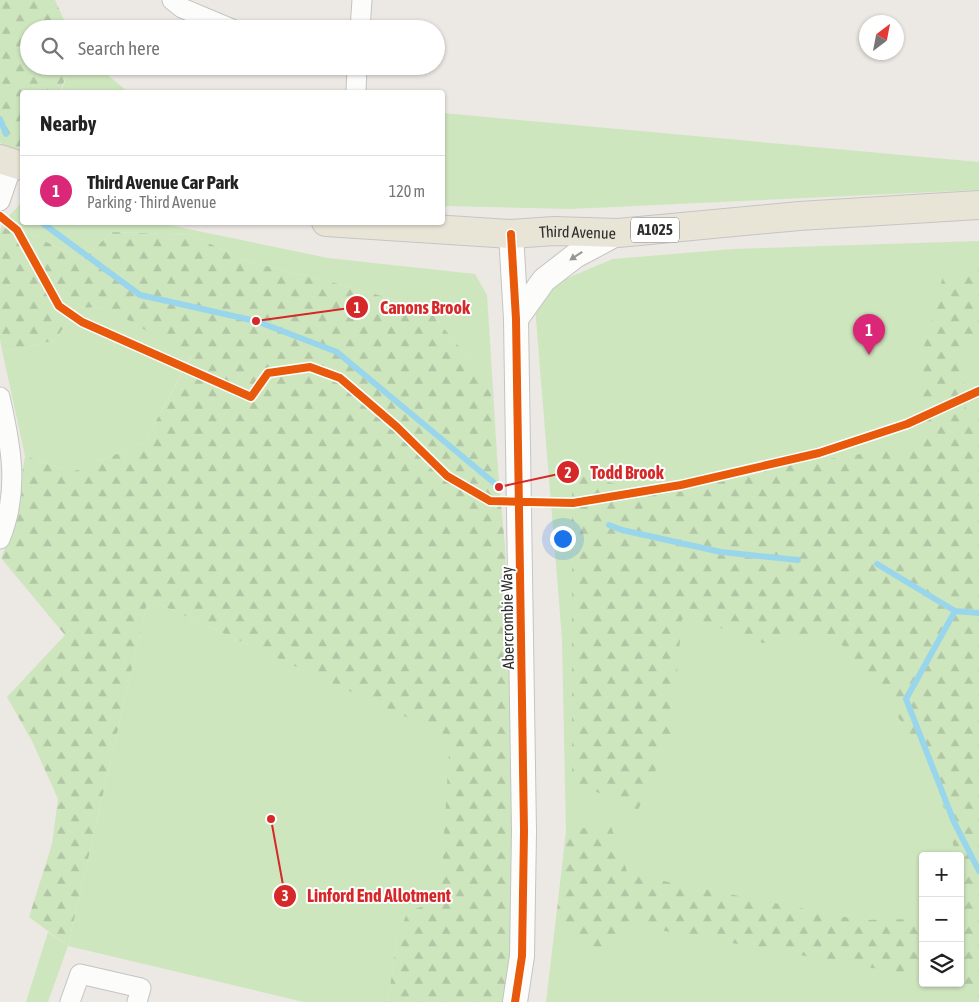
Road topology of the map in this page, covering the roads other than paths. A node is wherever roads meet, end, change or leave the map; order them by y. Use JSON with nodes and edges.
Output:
{"nodes":[{"id":1,"x":172,"y":0,"type":"edge"},
{"id":2,"x":362,"y":0,"type":"edge"},
{"id":3,"x":211,"y":20,"type":"edge"},
{"id":4,"x":361,"y":20,"type":"edge"},
{"id":5,"x":357,"y":75,"type":"edge"},
{"id":6,"x":356,"y":90,"type":"edge"},
{"id":7,"x":12,"y":163,"type":"edge"},
{"id":8,"x":0,"y":202,"type":"edge"},
{"id":9,"x":979,"y":205,"type":"edge"},
{"id":10,"x":370,"y":225,"type":"edge"},
{"id":11,"x":618,"y":233,"type":"junction"},
{"id":12,"x":511,"y":234,"type":"junction"},
{"id":13,"x":516,"y":319,"type":"junction"},
{"id":14,"x":0,"y":397,"type":"edge"},
{"id":15,"x":0,"y":539,"type":"edge"},
{"id":16,"x":70,"y":1002,"type":"edge"},
{"id":17,"x":137,"y":1002,"type":"edge"},
{"id":18,"x":515,"y":1002,"type":"edge"}],
"edges":[{"from":1,"to":3,"type":"street"},
{"from":2,"to":4,"type":"street"},
{"from":5,"to":6,"type":"street"},
{"from":7,"to":8,"type":"street"},
{"from":9,"to":11,"type":"main road","name":"Third Avenue","number":"A1025"},
{"from":10,"to":12,"type":"main road","name":"Third Avenue","number":"A1025"},
{"from":11,"to":12,"type":"main road","name":"Third Avenue","number":"A1025"},
{"from":11,"to":13,"type":"street","one_way":true},
{"from":12,"to":13,"type":"street","name":"Abercrombie Way"},
{"from":13,"to":18,"type":"street","name":"Abercrombie Way"},
{"from":14,"to":15,"type":"street"},
{"from":16,"to":17,"type":"street"}]}
